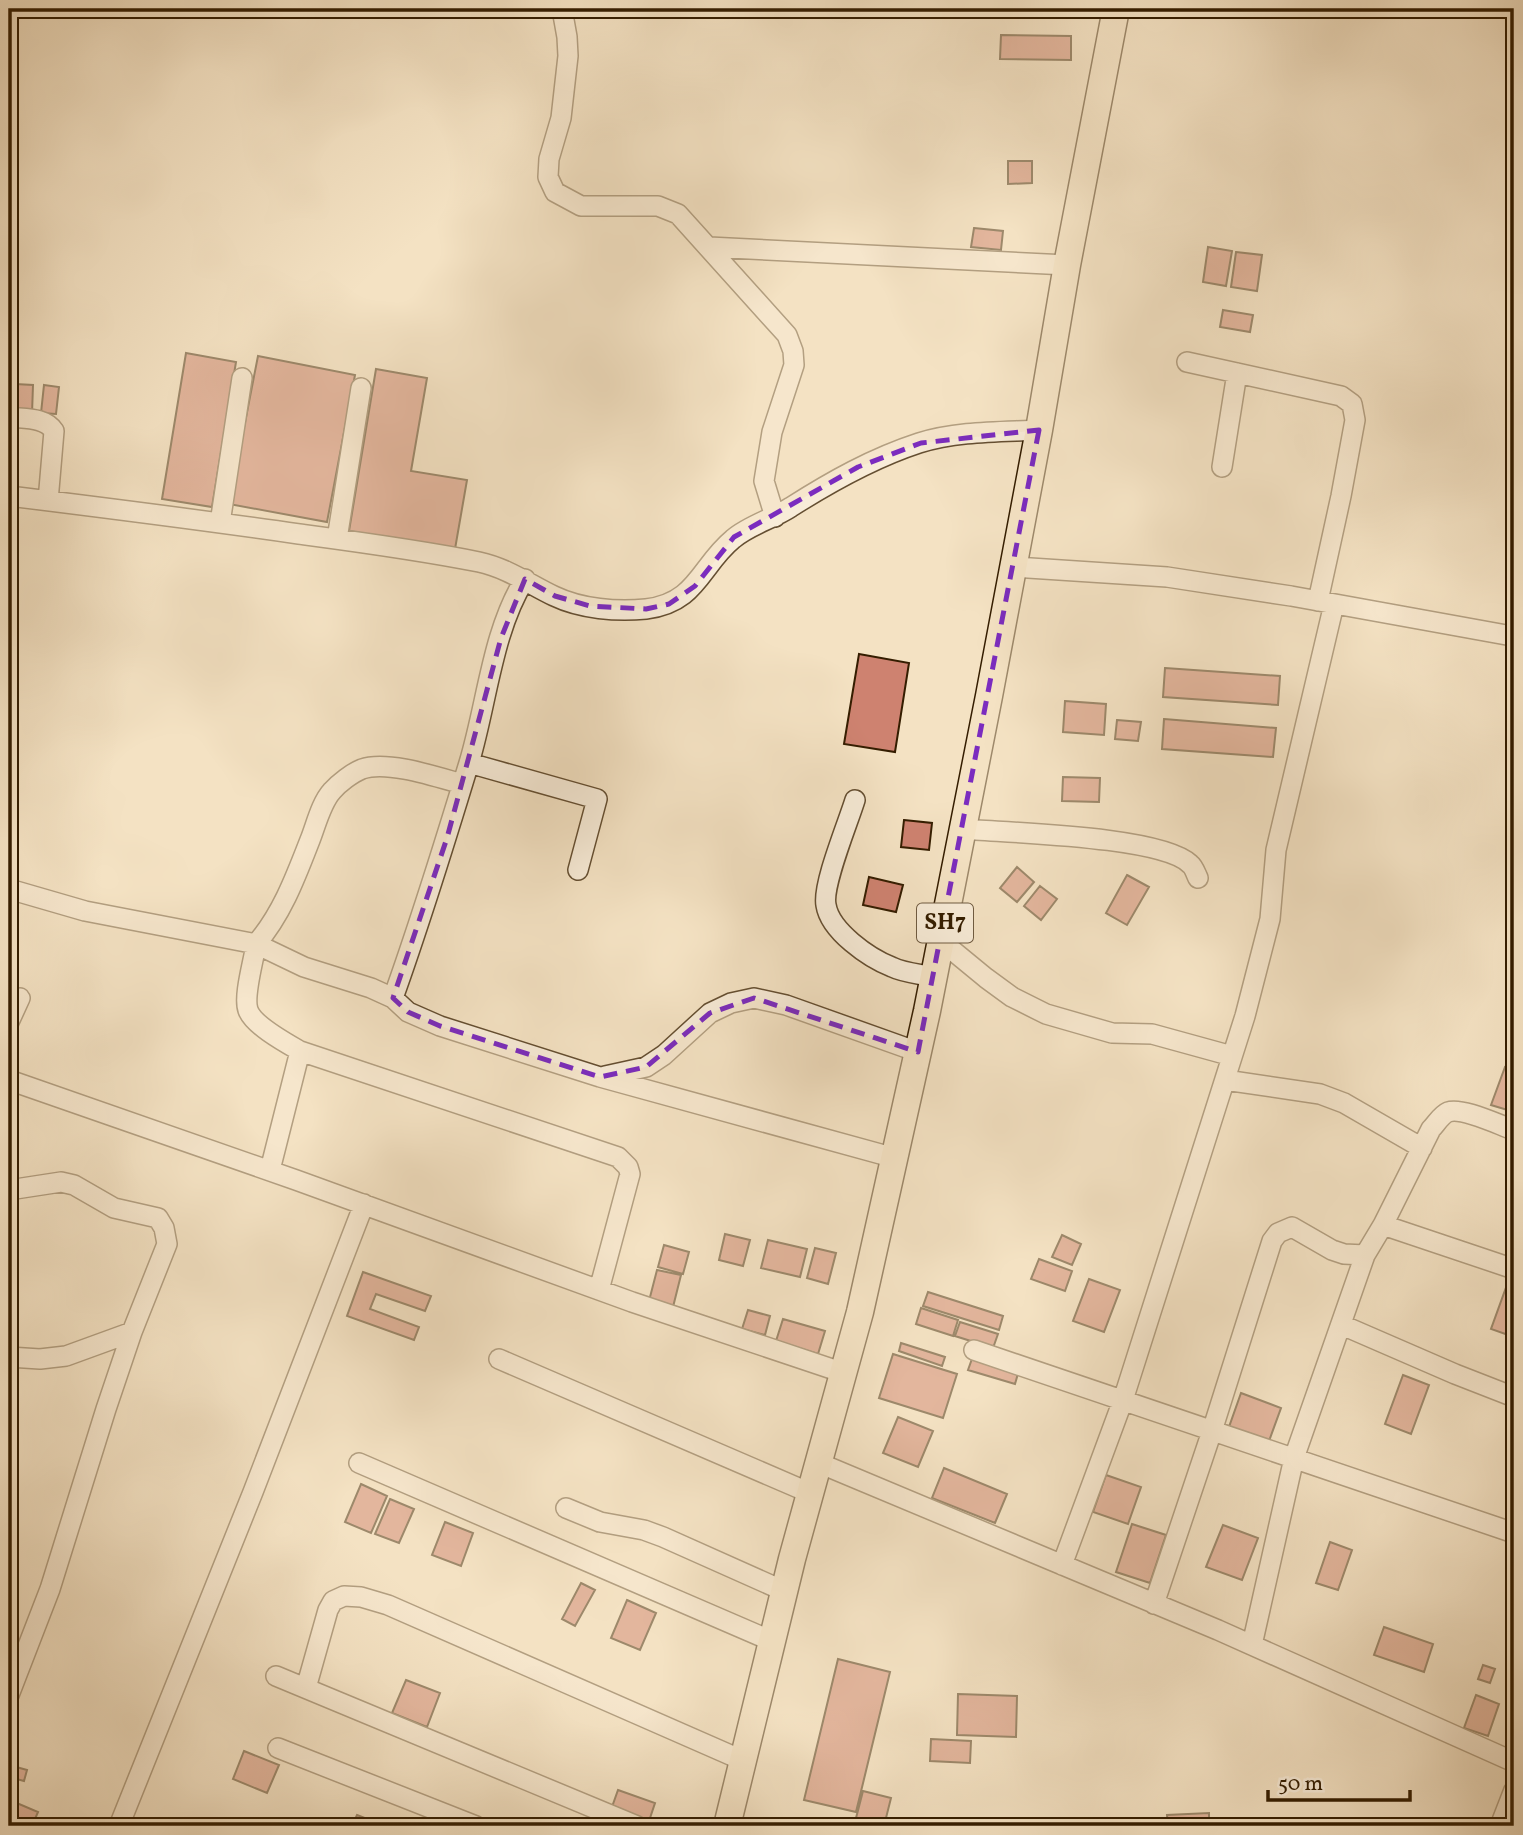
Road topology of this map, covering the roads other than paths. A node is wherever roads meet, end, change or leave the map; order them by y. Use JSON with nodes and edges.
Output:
{"nodes":[{"id":1,"x":562,"y":9,"type":"edge"},
{"id":2,"x":1116,"y":9,"type":"edge"},
{"id":3,"x":709,"y":247,"type":"junction"},
{"id":4,"x":1067,"y":265,"type":"junction"},
{"id":5,"x":1187,"y":362,"type":"dead end"},
{"id":6,"x":1237,"y":373,"type":"junction"},
{"id":7,"x":242,"y":378,"type":"dead end"},
{"id":8,"x":361,"y":388,"type":"dead end"},
{"id":9,"x":9,"y":417,"type":"edge"},
{"id":10,"x":1039,"y":430,"type":"junction"},
{"id":11,"x":1222,"y":467,"type":"dead end"},
{"id":12,"x":9,"y":496,"type":"edge"},
{"id":13,"x":48,"y":501,"type":"junction"},
{"id":14,"x":775,"y":517,"type":"junction"},
{"id":15,"x":220,"y":523,"type":"junction"},
{"id":16,"x":337,"y":539,"type":"junction"},
{"id":17,"x":1014,"y":567,"type":"junction"},
{"id":18,"x":525,"y":579,"type":"junction"},
{"id":19,"x":1326,"y":603,"type":"junction"},
{"id":20,"x":1512,"y":636,"type":"dead end"},
{"id":21,"x":469,"y":763,"type":"junction"},
{"id":22,"x":462,"y":784,"type":"junction"},
{"id":23,"x":855,"y":800,"type":"dead end"},
{"id":24,"x":963,"y":829,"type":"junction"},
{"id":25,"x":579,"y":870,"type":"dead end"},
{"id":26,"x":1198,"y":878,"type":"dead end"},
{"id":27,"x":9,"y":889,"type":"edge"},
{"id":28,"x":941,"y":940,"type":"junction"},
{"id":29,"x":256,"y":944,"type":"junction"},
{"id":30,"x":934,"y":976,"type":"junction"},
{"id":31,"x":20,"y":998,"type":"dead end"},
{"id":32,"x":393,"y":998,"type":"junction"},
{"id":33,"x":9,"y":1022,"type":"edge"},
{"id":34,"x":300,"y":1051,"type":"junction"},
{"id":35,"x":918,"y":1052,"type":"junction"},
{"id":36,"x":1233,"y":1056,"type":"junction"},
{"id":37,"x":600,"y":1077,"type":"junction"},
{"id":38,"x":9,"y":1080,"type":"edge"},
{"id":39,"x":1225,"y":1080,"type":"junction"},
{"id":40,"x":1514,"y":1130,"type":"edge"},
{"id":41,"x":1422,"y":1148,"type":"junction"},
{"id":42,"x":895,"y":1158,"type":"junction"},
{"id":43,"x":270,"y":1170,"type":"junction"},
{"id":44,"x":9,"y":1190,"type":"edge"},
{"id":45,"x":364,"y":1204,"type":"junction"},
{"id":46,"x":1383,"y":1225,"type":"junction"},
{"id":47,"x":1365,"y":1255,"type":"junction"},
{"id":48,"x":1514,"y":1269,"type":"edge"},
{"id":49,"x":599,"y":1290,"type":"junction"},
{"id":50,"x":1342,"y":1325,"type":"junction"},
{"id":51,"x":132,"y":1332,"type":"junction"},
{"id":52,"x":974,"y":1350,"type":"dead end"},
{"id":53,"x":9,"y":1357,"type":"edge"},
{"id":54,"x":499,"y":1359,"type":"dead end"},
{"id":55,"x":844,"y":1373,"type":"junction"},
{"id":56,"x":1514,"y":1397,"type":"edge"},
{"id":57,"x":1123,"y":1400,"type":"junction"},
{"id":58,"x":1212,"y":1431,"type":"junction"},
{"id":59,"x":1294,"y":1458,"type":"junction"},
{"id":60,"x":359,"y":1463,"type":"dead end"},
{"id":61,"x":819,"y":1463,"type":"junction"},
{"id":62,"x":810,"y":1493,"type":"junction"},
{"id":63,"x":566,"y":1508,"type":"dead end"},
{"id":64,"x":1514,"y":1533,"type":"edge"},
{"id":65,"x":1062,"y":1565,"type":"junction"},
{"id":66,"x":784,"y":1591,"type":"junction"},
{"id":67,"x":1154,"y":1604,"type":"junction"},
{"id":68,"x":774,"y":1642,"type":"junction"},
{"id":69,"x":1252,"y":1645,"type":"junction"},
{"id":70,"x":276,"y":1676,"type":"dead end"},
{"id":71,"x":306,"y":1688,"type":"junction"},
{"id":72,"x":9,"y":1695,"type":"edge"},
{"id":73,"x":278,"y":1748,"type":"dead end"},
{"id":74,"x":744,"y":1761,"type":"junction"},
{"id":75,"x":1514,"y":1762,"type":"edge"},
{"id":76,"x":1514,"y":1790,"type":"edge"},
{"id":77,"x":119,"y":1826,"type":"edge"},
{"id":78,"x":476,"y":1826,"type":"edge"},
{"id":79,"x":637,"y":1826,"type":"edge"},
{"id":80,"x":727,"y":1826,"type":"edge"},
{"id":81,"x":1500,"y":1826,"type":"edge"}],
"edges":[{"from":1,"to":3,"type":"street"},
{"from":2,"to":4,"type":"main road","number":"SH7"},
{"from":3,"to":4,"type":"street"},
{"from":3,"to":14,"type":"street"},
{"from":4,"to":10,"type":"main road","number":"SH7"},
{"from":5,"to":6,"type":"street"},
{"from":6,"to":11,"type":"street"},
{"from":6,"to":19,"type":"street"},
{"from":7,"to":15,"type":"street"},
{"from":8,"to":16,"type":"street"},
{"from":9,"to":13,"type":"street"},
{"from":10,"to":14,"type":"street"},
{"from":10,"to":17,"type":"main road","number":"SH7"},
{"from":12,"to":13,"type":"street"},
{"from":13,"to":15,"type":"street"},
{"from":14,"to":18,"type":"street"},
{"from":15,"to":16,"type":"street"},
{"from":16,"to":18,"type":"street"},
{"from":17,"to":19,"type":"street"},
{"from":17,"to":24,"type":"main road","number":"SH7"},
{"from":18,"to":21,"type":"street"},
{"from":19,"to":20,"type":"street"},
{"from":19,"to":36,"type":"street"},
{"from":21,"to":22,"type":"street"},
{"from":21,"to":25,"type":"street"},
{"from":22,"to":29,"type":"street"},
{"from":22,"to":32,"type":"street"},
{"from":23,"to":30,"type":"street"},
{"from":24,"to":26,"type":"street"},
{"from":24,"to":28,"type":"main road","number":"SH7"},
{"from":27,"to":29,"type":"street"},
{"from":28,"to":30,"type":"main road","number":"SH7"},
{"from":28,"to":36,"type":"street"},
{"from":29,"to":32,"type":"street"},
{"from":29,"to":34,"type":"street"},
{"from":30,"to":35,"type":"main road","number":"SH7"},
{"from":31,"to":33,"type":"street"},
{"from":32,"to":37,"type":"street"},
{"from":34,"to":43,"type":"street"},
{"from":34,"to":49,"type":"street"},
{"from":35,"to":37,"type":"street"},
{"from":35,"to":42,"type":"main road","number":"SH7"},
{"from":36,"to":39,"type":"street"},
{"from":37,"to":42,"type":"street"},
{"from":38,"to":43,"type":"street"},
{"from":39,"to":41,"type":"street"},
{"from":39,"to":57,"type":"street"},
{"from":40,"to":41,"type":"street"},
{"from":41,"to":46,"type":"street"},
{"from":42,"to":55,"type":"main road","number":"SH7"},
{"from":43,"to":45,"type":"street"},
{"from":44,"to":51,"type":"street"},
{"from":45,"to":49,"type":"street"},
{"from":45,"to":77,"type":"street"},
{"from":46,"to":47,"type":"street"},
{"from":46,"to":48,"type":"street"},
{"from":47,"to":50,"type":"street"},
{"from":47,"to":58,"type":"street"},
{"from":49,"to":55,"type":"street"},
{"from":50,"to":56,"type":"street"},
{"from":50,"to":59,"type":"street"},
{"from":51,"to":53,"type":"street"},
{"from":51,"to":72,"type":"street"},
{"from":52,"to":57,"type":"street"},
{"from":54,"to":62,"type":"street"},
{"from":55,"to":61,"type":"main road","number":"SH7"},
{"from":57,"to":58,"type":"street"},
{"from":57,"to":65,"type":"street"},
{"from":58,"to":59,"type":"street"},
{"from":58,"to":67,"type":"street"},
{"from":59,"to":64,"type":"street"},
{"from":59,"to":69,"type":"street"},
{"from":60,"to":68,"type":"street"},
{"from":61,"to":62,"type":"main road","number":"SH7"},
{"from":61,"to":65,"type":"street"},
{"from":62,"to":66,"type":"main road","number":"SH7"},
{"from":63,"to":66,"type":"street"},
{"from":65,"to":67,"type":"street"},
{"from":66,"to":68,"type":"main road","number":"SH7"},
{"from":67,"to":69,"type":"street"},
{"from":68,"to":74,"type":"main road","number":"SH7"},
{"from":69,"to":75,"type":"street"},
{"from":70,"to":71,"type":"street"},
{"from":71,"to":74,"type":"street"},
{"from":71,"to":79,"type":"street"},
{"from":73,"to":78,"type":"street"},
{"from":74,"to":80,"type":"main road","number":"SH7"},
{"from":76,"to":81,"type":"street"}]}
